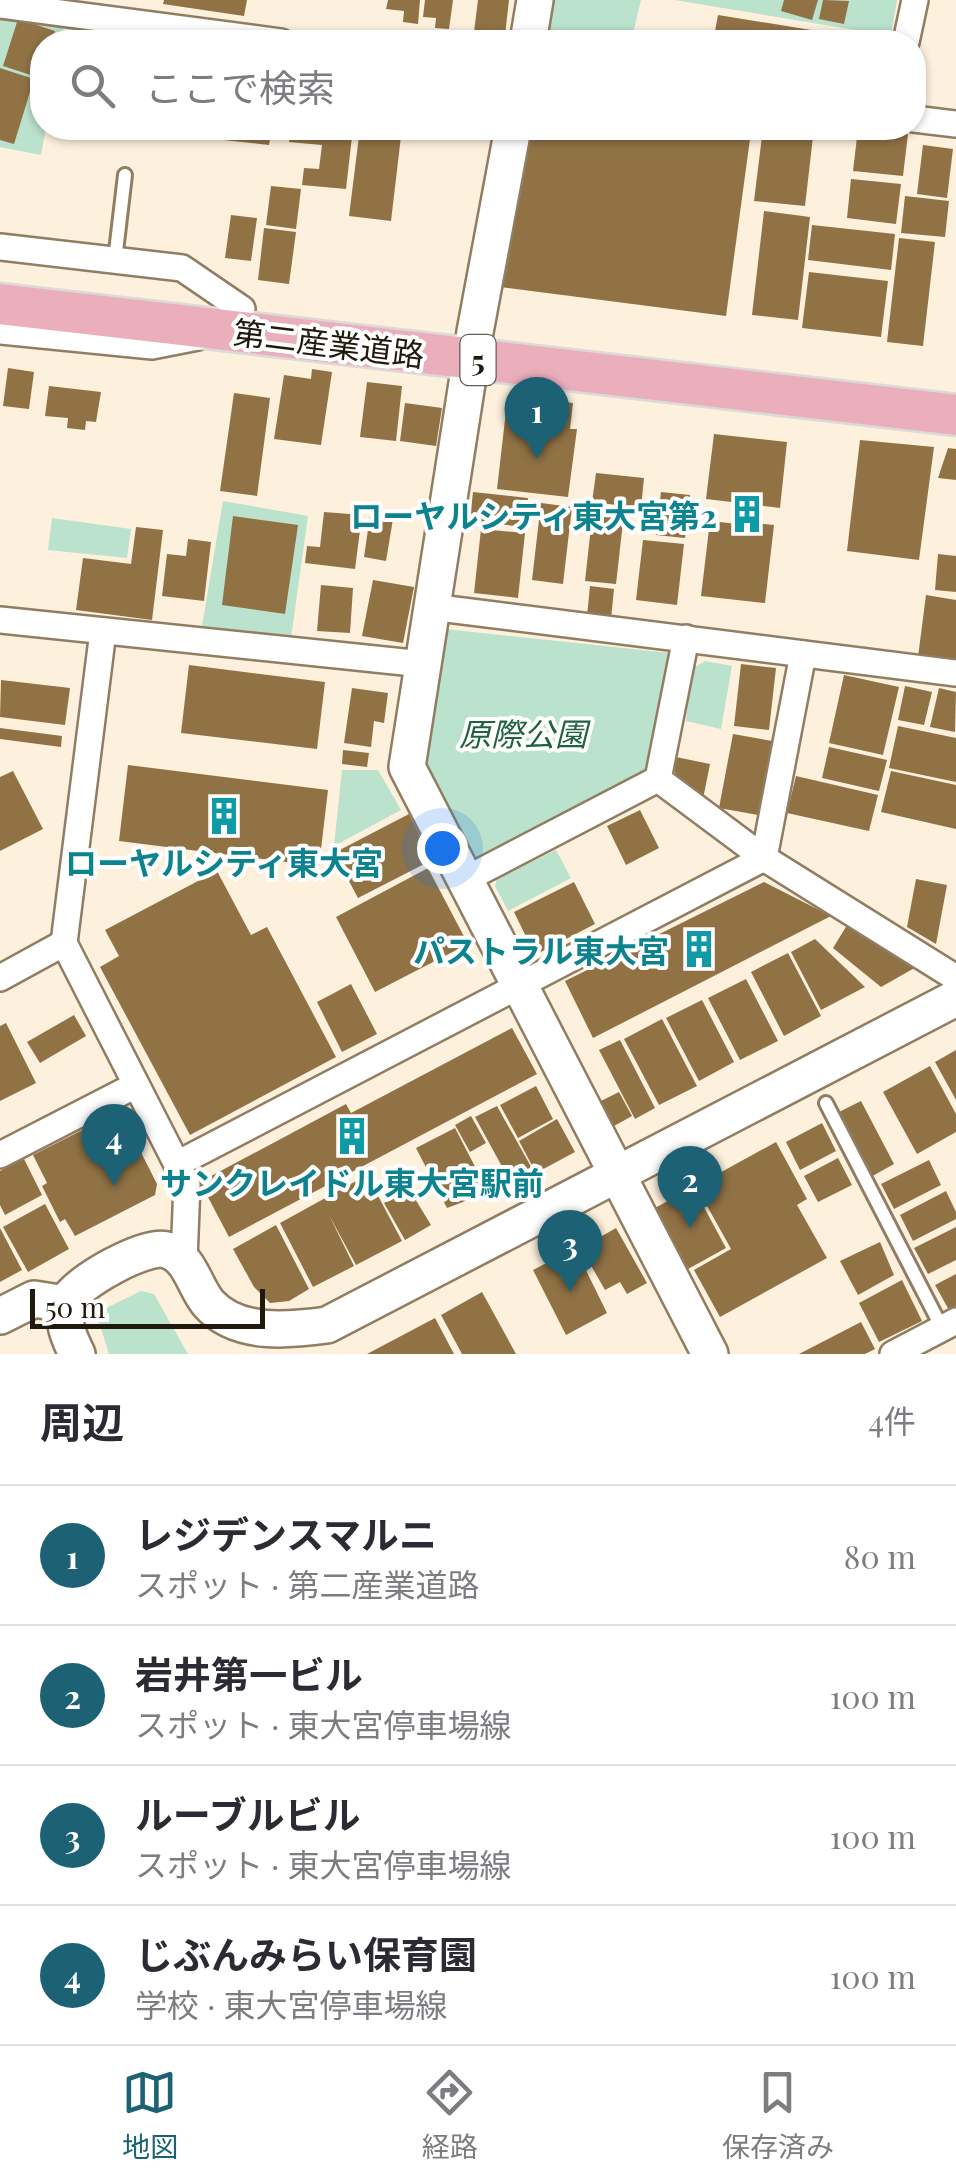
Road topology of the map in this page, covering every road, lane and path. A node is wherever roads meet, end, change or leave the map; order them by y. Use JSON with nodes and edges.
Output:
{"nodes":[{"id":1,"x":535,"y":0,"type":"edge"},
{"id":2,"x":915,"y":0,"type":"edge"},
{"id":3,"x":0,"y":5,"type":"edge"},
{"id":4,"x":190,"y":30,"type":"edge"},
{"id":5,"x":530,"y":30,"type":"edge"},
{"id":6,"x":909,"y":30,"type":"edge"},
{"id":7,"x":926,"y":120,"type":"edge"},
{"id":8,"x":956,"y":124,"type":"edge"},
{"id":9,"x":511,"y":140,"type":"edge"},
{"id":10,"x":125,"y":175,"type":"dead end"},
{"id":11,"x":0,"y":247,"type":"edge"},
{"id":12,"x":115,"y":260,"type":"junction"},
{"id":13,"x":0,"y":280,"type":"edge"},
{"id":14,"x":0,"y":304,"type":"edge"},
{"id":15,"x":237,"y":320,"type":"junction"},
{"id":16,"x":0,"y":332,"type":"edge"},
{"id":17,"x":473,"y":346,"type":"junction"},
{"id":18,"x":956,"y":389,"type":"edge"},
{"id":19,"x":956,"y":416,"type":"edge"},
{"id":20,"x":431,"y":607,"type":"junction"},
{"id":21,"x":0,"y":620,"type":"edge"},
{"id":22,"x":103,"y":631,"type":"junction"},
{"id":23,"x":686,"y":638,"type":"junction"},
{"id":24,"x":803,"y":654,"type":"junction"},
{"id":25,"x":422,"y":664,"type":"junction"},
{"id":26,"x":956,"y":673,"type":"edge"},
{"id":27,"x":658,"y":779,"type":"junction"},
{"id":28,"x":764,"y":858,"type":"junction"},
{"id":29,"x":466,"y":878,"type":"junction"},
{"id":30,"x":64,"y":943,"type":"junction"},
{"id":31,"x":0,"y":978,"type":"edge"},
{"id":32,"x":956,"y":978,"type":"edge"},
{"id":33,"x":520,"y":983,"type":"junction"},
{"id":34,"x":956,"y":998,"type":"edge"},
{"id":35,"x":136,"y":1085,"type":"junction"},
{"id":36,"x":826,"y":1104,"type":"dead end"},
{"id":37,"x":0,"y":1156,"type":"edge"},
{"id":38,"x":177,"y":1164,"type":"junction"},
{"id":39,"x":616,"y":1174,"type":"junction"},
{"id":40,"x":184,"y":1260,"type":"junction"},
{"id":41,"x":66,"y":1304,"type":"junction"},
{"id":42,"x":210,"y":1305,"type":"junction"},
{"id":43,"x":0,"y":1316,"type":"edge"},
{"id":44,"x":949,"y":1324,"type":"edge"},
{"id":45,"x":327,"y":1325,"type":"junction"},
{"id":46,"x":77,"y":1354,"type":"edge"},
{"id":47,"x":235,"y":1354,"type":"edge"},
{"id":48,"x":301,"y":1354,"type":"edge"},
{"id":49,"x":710,"y":1354,"type":"edge"},
{"id":50,"x":892,"y":1354,"type":"edge"}],
"edges":[{"from":1,"to":5,"type":"street"},
{"from":2,"to":6,"type":"street"},
{"from":3,"to":4,"type":"street"},
{"from":7,"to":8,"type":"street"},
{"from":9,"to":17,"type":"street"},
{"from":10,"to":12,"type":"lane"},
{"from":11,"to":12,"type":"street"},
{"from":12,"to":15,"type":"street"},
{"from":13,"to":15,"type":"main road","name":"第二産業道路","number":"5"},
{"from":14,"to":15,"type":"main road","name":"第二産業道路","number":"5"},
{"from":15,"to":16,"type":"street"},
{"from":15,"to":17,"type":"main road","name":"第二産業道路","number":"5"},
{"from":17,"to":18,"type":"main road","name":"第二産業道路","number":"5"},
{"from":17,"to":19,"type":"main road","name":"第二産業道路","number":"5"},
{"from":17,"to":20,"type":"street"},
{"from":20,"to":23,"type":"street"},
{"from":20,"to":25,"type":"street"},
{"from":21,"to":22,"type":"street"},
{"from":22,"to":25,"type":"street"},
{"from":22,"to":30,"type":"street"},
{"from":23,"to":24,"type":"street"},
{"from":23,"to":27,"type":"street"},
{"from":24,"to":26,"type":"street"},
{"from":24,"to":28,"type":"street"},
{"from":25,"to":29,"type":"street"},
{"from":27,"to":28,"type":"street"},
{"from":27,"to":29,"type":"street"},
{"from":28,"to":32,"type":"street"},
{"from":28,"to":33,"type":"street"},
{"from":29,"to":33,"type":"street"},
{"from":30,"to":31,"type":"street"},
{"from":30,"to":35,"type":"street"},
{"from":33,"to":38,"type":"street"},
{"from":33,"to":39,"type":"street"},
{"from":34,"to":39,"type":"street"},
{"from":35,"to":37,"type":"street"},
{"from":35,"to":38,"type":"street"},
{"from":36,"to":44,"type":"lane"},
{"from":38,"to":40,"type":"street"},
{"from":39,"to":45,"type":"street"},
{"from":39,"to":49,"type":"street"},
{"from":40,"to":41,"type":"street"},
{"from":40,"to":42,"type":"street"},
{"from":41,"to":43,"type":"street"},
{"from":41,"to":46,"type":"street"},
{"from":42,"to":45,"type":"street"},
{"from":42,"to":47,"type":"street"},
{"from":44,"to":50,"type":"street"},
{"from":45,"to":48,"type":"street"}]}
